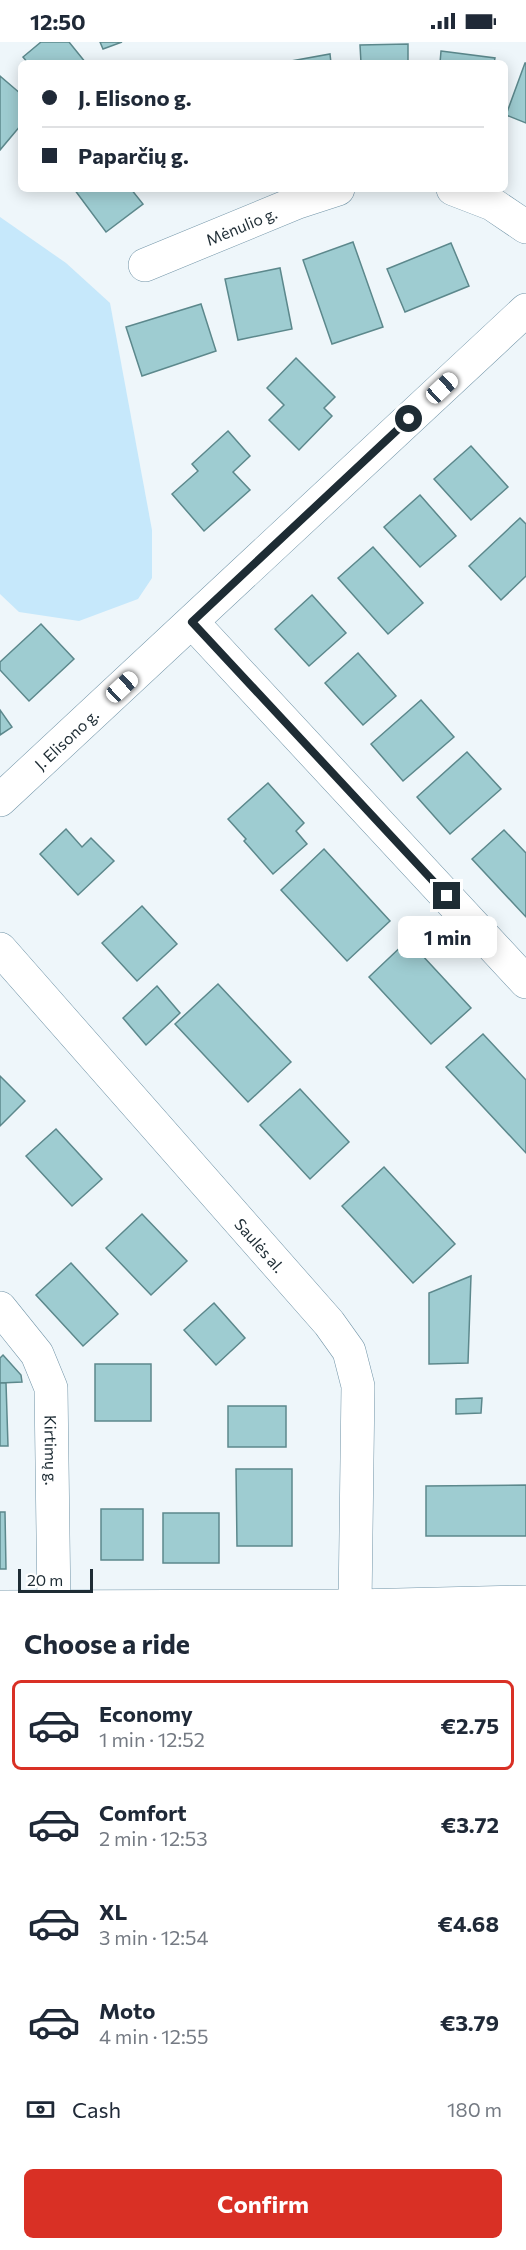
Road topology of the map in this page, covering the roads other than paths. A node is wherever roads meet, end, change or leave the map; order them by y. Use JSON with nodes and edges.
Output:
{"nodes":[{"id":1,"x":329,"y":192,"type":"edge"},
{"id":2,"x":464,"y":192,"type":"edge"},
{"id":3,"x":526,"y":227,"type":"edge"},
{"id":4,"x":145,"y":265,"type":"dead end"},
{"id":5,"x":526,"y":310,"type":"edge"},
{"id":6,"x":192,"y":622,"type":"junction"},
{"id":7,"x":0,"y":800,"type":"edge"},
{"id":8,"x":0,"y":949,"type":"edge"},
{"id":9,"x":526,"y":982,"type":"edge"},
{"id":10,"x":0,"y":1308,"type":"edge"},
{"id":11,"x":526,"y":1602,"type":"edge"},
{"id":12,"x":355,"y":1606,"type":"junction"},
{"id":13,"x":0,"y":1607,"type":"edge"},
{"id":14,"x":54,"y":1607,"type":"edge"}],
"edges":[{"from":1,"to":4,"type":"street","name":"Mėnulio g."},
{"from":2,"to":3,"type":"street"},
{"from":5,"to":6,"type":"street","name":"J. Elisono g."},
{"from":6,"to":7,"type":"street","name":"J. Elisono g."},
{"from":6,"to":9,"type":"street"},
{"from":8,"to":12,"type":"street","name":"Saulės al."},
{"from":10,"to":14,"type":"street","name":"Kirtimų g."},
{"from":11,"to":12,"type":"street"},
{"from":12,"to":14,"type":"street"},
{"from":13,"to":14,"type":"street"}]}
